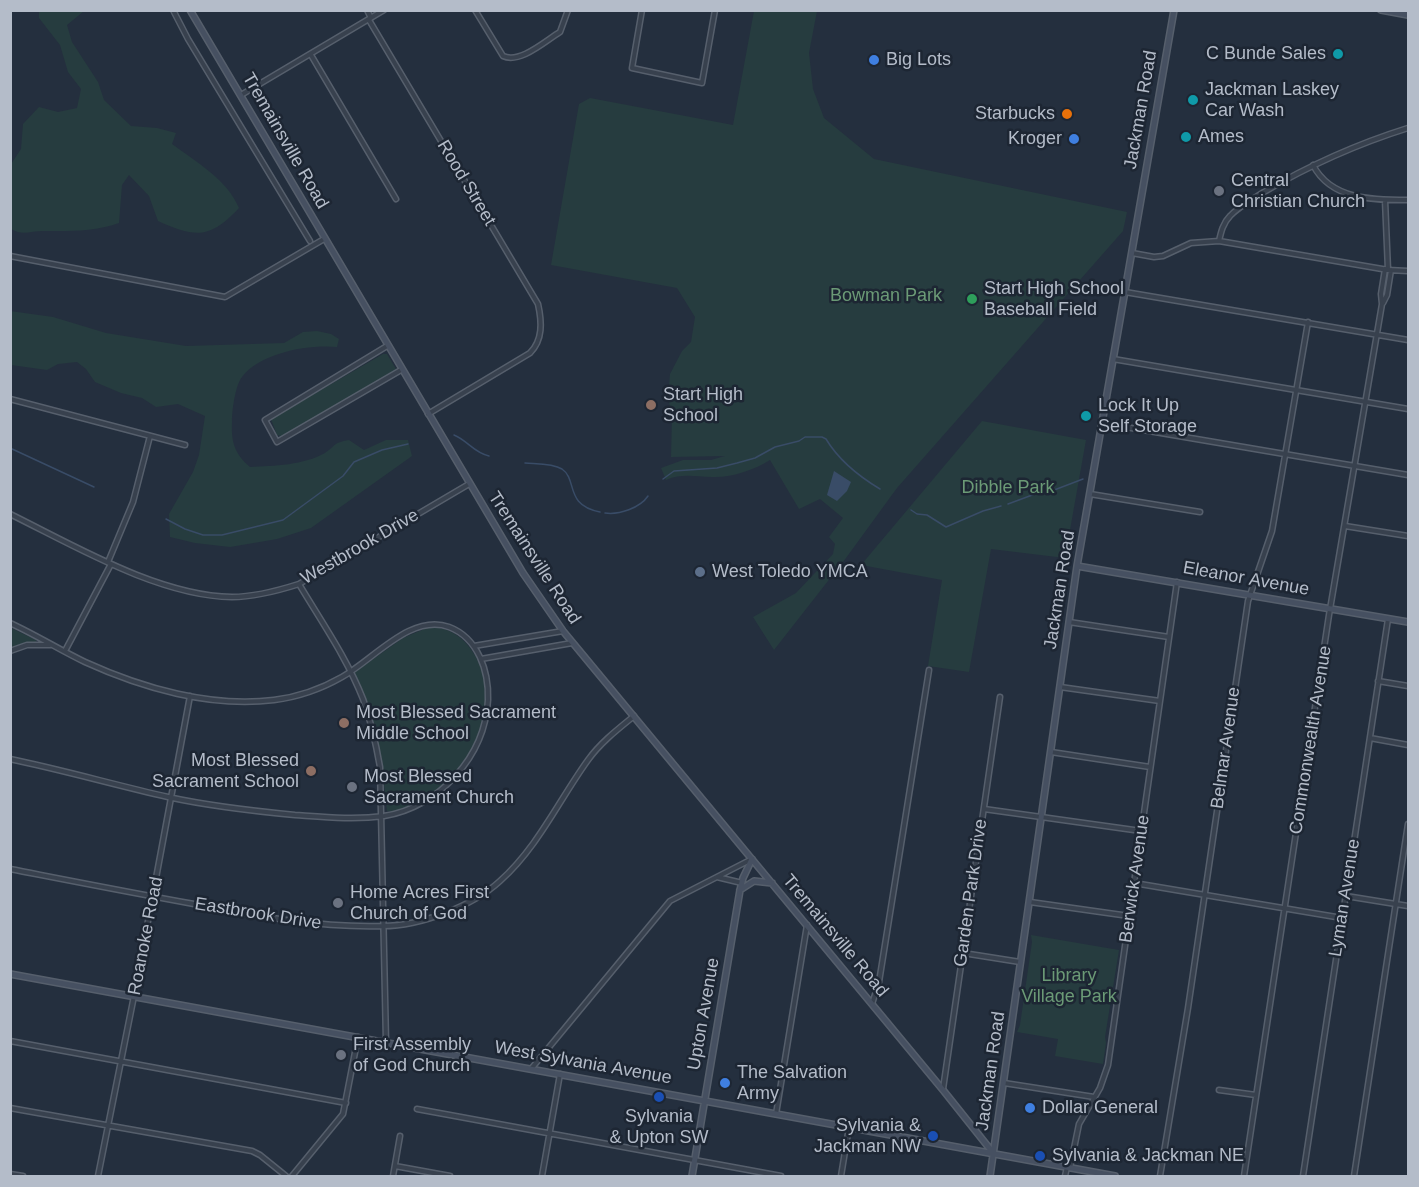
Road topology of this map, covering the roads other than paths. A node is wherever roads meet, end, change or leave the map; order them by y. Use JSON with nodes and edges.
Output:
{"nodes":[{"id":1,"x":173,"y":10,"type":"edge"},
{"id":2,"x":189,"y":10,"type":"edge"},
{"id":3,"x":367,"y":10,"type":"edge"},
{"id":4,"x":384,"y":10,"type":"edge"},
{"id":5,"x":475,"y":10,"type":"edge"},
{"id":6,"x":568,"y":10,"type":"edge"},
{"id":7,"x":642,"y":10,"type":"edge"},
{"id":8,"x":715,"y":10,"type":"edge"},
{"id":9,"x":1174,"y":10,"type":"edge"},
{"id":10,"x":1382,"y":10,"type":"edge"},
{"id":11,"x":1408,"y":15,"type":"edge"},
{"id":12,"x":370,"y":19,"type":"junction"},
{"id":13,"x":311,"y":55,"type":"junction"},
{"id":14,"x":240,"y":95,"type":"junction"},
{"id":15,"x":1408,"y":128,"type":"edge"},
{"id":16,"x":1313,"y":165,"type":"junction"},
{"id":17,"x":396,"y":199,"type":"dead end"},
{"id":18,"x":1385,"y":200,"type":"junction"},
{"id":19,"x":1408,"y":200,"type":"edge"},
{"id":20,"x":324,"y":239,"type":"junction"},
{"id":21,"x":310,"y":241,"type":"dead end"},
{"id":22,"x":1219,"y":241,"type":"junction"},
{"id":23,"x":1132,"y":253,"type":"junction"},
{"id":24,"x":10,"y":256,"type":"edge"},
{"id":25,"x":1388,"y":270,"type":"junction"},
{"id":26,"x":1408,"y":271,"type":"edge"},
{"id":27,"x":1125,"y":292,"type":"junction"},
{"id":28,"x":1308,"y":322,"type":"junction"},
{"id":29,"x":1377,"y":334,"type":"junction"},
{"id":30,"x":1408,"y":340,"type":"edge"},
{"id":31,"x":387,"y":346,"type":"junction"},
{"id":32,"x":1113,"y":359,"type":"junction"},
{"id":33,"x":401,"y":370,"type":"junction"},
{"id":34,"x":1296,"y":389,"type":"junction"},
{"id":35,"x":10,"y":399,"type":"edge"},
{"id":36,"x":1365,"y":401,"type":"junction"},
{"id":37,"x":1408,"y":409,"type":"edge"},
{"id":38,"x":428,"y":414,"type":"junction"},
{"id":39,"x":1102,"y":423,"type":"junction"},
{"id":40,"x":150,"y":436,"type":"junction"},
{"id":41,"x":185,"y":445,"type":"dead end"},
{"id":42,"x":1285,"y":454,"type":"junction"},
{"id":43,"x":1355,"y":466,"type":"junction"},
{"id":44,"x":1408,"y":475,"type":"edge"},
{"id":45,"x":469,"y":484,"type":"junction"},
{"id":46,"x":1090,"y":494,"type":"junction"},
{"id":47,"x":1200,"y":512,"type":"dead end"},
{"id":48,"x":10,"y":514,"type":"edge"},
{"id":49,"x":1345,"y":526,"type":"junction"},
{"id":50,"x":1408,"y":536,"type":"edge"},
{"id":51,"x":109,"y":563,"type":"junction"},
{"id":52,"x":1077,"y":566,"type":"junction"},
{"id":53,"x":1177,"y":582,"type":"junction"},
{"id":54,"x":299,"y":584,"type":"junction"},
{"id":55,"x":1249,"y":595,"type":"junction"},
{"id":56,"x":1331,"y":609,"type":"junction"},
{"id":57,"x":1388,"y":619,"type":"junction"},
{"id":58,"x":1070,"y":622,"type":"junction"},
{"id":59,"x":1408,"y":622,"type":"edge"},
{"id":60,"x":10,"y":623,"type":"edge"},
{"id":61,"x":563,"y":631,"type":"junction"},
{"id":62,"x":1169,"y":637,"type":"junction"},
{"id":63,"x":572,"y":643,"type":"junction"},
{"id":64,"x":54,"y":645,"type":"junction"},
{"id":65,"x":474,"y":646,"type":"junction"},
{"id":66,"x":10,"y":651,"type":"edge"},
{"id":67,"x":65,"y":651,"type":"junction"},
{"id":68,"x":481,"y":659,"type":"junction"},
{"id":69,"x":929,"y":670,"type":"dead end"},
{"id":70,"x":350,"y":672,"type":"junction"},
{"id":71,"x":1378,"y":681,"type":"junction"},
{"id":72,"x":1408,"y":686,"type":"edge"},
{"id":73,"x":1060,"y":687,"type":"junction"},
{"id":74,"x":190,"y":696,"type":"junction"},
{"id":75,"x":1000,"y":697,"type":"dead end"},
{"id":76,"x":1160,"y":701,"type":"junction"},
{"id":77,"x":634,"y":716,"type":"junction"},
{"id":78,"x":1370,"y":738,"type":"junction"},
{"id":79,"x":1408,"y":745,"type":"edge"},
{"id":80,"x":1051,"y":752,"type":"junction"},
{"id":81,"x":10,"y":759,"type":"edge"},
{"id":82,"x":1150,"y":767,"type":"junction"},
{"id":83,"x":171,"y":797,"type":"junction"},
{"id":84,"x":984,"y":808,"type":"junction"},
{"id":85,"x":382,"y":816,"type":"junction"},
{"id":86,"x":1042,"y":817,"type":"junction"},
{"id":87,"x":1408,"y":824,"type":"edge"},
{"id":88,"x":1141,"y":831,"type":"junction"},
{"id":89,"x":752,"y":859,"type":"junction"},
{"id":90,"x":10,"y":869,"type":"edge"},
{"id":91,"x":713,"y":878,"type":"junction"},
{"id":92,"x":742,"y":883,"type":"junction"},
{"id":93,"x":772,"y":883,"type":"junction"},
{"id":94,"x":1134,"y":884,"type":"junction"},
{"id":95,"x":740,"y":890,"type":"junction"},
{"id":96,"x":1204,"y":895,"type":"junction"},
{"id":97,"x":1346,"y":896,"type":"junction"},
{"id":98,"x":153,"y":897,"type":"junction"},
{"id":99,"x":1030,"y":902,"type":"junction"},
{"id":100,"x":1396,"y":904,"type":"junction"},
{"id":101,"x":1408,"y":906,"type":"edge"},
{"id":102,"x":1285,"y":909,"type":"junction"},
{"id":103,"x":1129,"y":916,"type":"junction"},
{"id":104,"x":1342,"y":918,"type":"junction"},
{"id":105,"x":807,"y":925,"type":"junction"},
{"id":106,"x":384,"y":927,"type":"junction"},
{"id":107,"x":963,"y":953,"type":"junction"},
{"id":108,"x":1021,"y":962,"type":"junction"},
{"id":109,"x":10,"y":974,"type":"edge"},
{"id":110,"x":134,"y":996,"type":"junction"},
{"id":111,"x":872,"y":1004,"type":"junction"},
{"id":112,"x":358,"y":1037,"type":"junction"},
{"id":113,"x":10,"y":1041,"type":"edge"},
{"id":114,"x":386,"y":1042,"type":"junction"},
{"id":115,"x":122,"y":1061,"type":"junction"},
{"id":116,"x":531,"y":1069,"type":"junction"},
{"id":117,"x":560,"y":1074,"type":"junction"},
{"id":118,"x":1004,"y":1083,"type":"junction"},
{"id":119,"x":943,"y":1090,"type":"junction"},
{"id":120,"x":1219,"y":1090,"type":"dead end"},
{"id":121,"x":1256,"y":1095,"type":"junction"},
{"id":122,"x":1094,"y":1097,"type":"junction"},
{"id":123,"x":704,"y":1101,"type":"junction"},
{"id":124,"x":346,"y":1103,"type":"junction"},
{"id":125,"x":10,"y":1108,"type":"edge"},
{"id":126,"x":417,"y":1109,"type":"dead end"},
{"id":127,"x":776,"y":1114,"type":"junction"},
{"id":128,"x":109,"y":1125,"type":"junction"},
{"id":129,"x":849,"y":1127,"type":"junction"},
{"id":130,"x":550,"y":1134,"type":"junction"},
{"id":131,"x":400,"y":1136,"type":"dead end"},
{"id":132,"x":994,"y":1154,"type":"junction"},
{"id":133,"x":694,"y":1161,"type":"junction"},
{"id":134,"x":395,"y":1166,"type":"junction"},
{"id":135,"x":1068,"y":1168,"type":"junction"},
{"id":136,"x":10,"y":1174,"type":"edge"},
{"id":137,"x":23,"y":1176,"type":"edge"},
{"id":138,"x":99,"y":1176,"type":"edge"},
{"id":139,"x":286,"y":1176,"type":"edge"},
{"id":140,"x":292,"y":1176,"type":"edge"},
{"id":141,"x":393,"y":1176,"type":"edge"},
{"id":142,"x":450,"y":1176,"type":"edge"},
{"id":143,"x":542,"y":1176,"type":"edge"},
{"id":144,"x":692,"y":1176,"type":"edge"},
{"id":145,"x":781,"y":1176,"type":"edge"},
{"id":146,"x":841,"y":1176,"type":"edge"},
{"id":147,"x":990,"y":1176,"type":"edge"},
{"id":148,"x":1065,"y":1176,"type":"edge"},
{"id":149,"x":1115,"y":1176,"type":"edge"},
{"id":150,"x":1160,"y":1176,"type":"edge"},
{"id":151,"x":1244,"y":1176,"type":"edge"},
{"id":152,"x":1303,"y":1176,"type":"edge"},
{"id":153,"x":1354,"y":1176,"type":"edge"}],
"edges":[{"from":1,"to":21,"type":"street"},
{"from":2,"to":14,"type":"street","name":"Tremainsville Road"},
{"from":3,"to":12,"type":"street","name":"Rood Street"},
{"from":4,"to":12,"type":"street"},
{"from":5,"to":6,"type":"street"},
{"from":7,"to":8,"type":"street"},
{"from":9,"to":23,"type":"street","name":"Jackman Road"},
{"from":10,"to":11,"type":"street"},
{"from":12,"to":13,"type":"street"},
{"from":12,"to":38,"type":"street","name":"Rood Street"},
{"from":13,"to":14,"type":"street"},
{"from":13,"to":17,"type":"street"},
{"from":14,"to":20,"type":"street","name":"Tremainsville Road"},
{"from":15,"to":16,"type":"street"},
{"from":16,"to":18,"type":"street"},
{"from":16,"to":22,"type":"street"},
{"from":18,"to":19,"type":"street"},
{"from":18,"to":25,"type":"street","name":"Commonwealth Avenue"},
{"from":20,"to":24,"type":"street"},
{"from":20,"to":31,"type":"street","name":"Tremainsville Road"},
{"from":22,"to":23,"type":"street"},
{"from":22,"to":25,"type":"street"},
{"from":23,"to":27,"type":"street","name":"Jackman Road"},
{"from":25,"to":26,"type":"street"},
{"from":25,"to":29,"type":"street","name":"Commonwealth Avenue"},
{"from":27,"to":28,"type":"street"},
{"from":27,"to":32,"type":"street","name":"Jackman Road"},
{"from":28,"to":29,"type":"street"},
{"from":28,"to":34,"type":"street","name":"Belmar Avenue"},
{"from":29,"to":30,"type":"street"},
{"from":29,"to":36,"type":"street","name":"Commonwealth Avenue"},
{"from":31,"to":33,"type":"street","name":"Tremainsville Road"},
{"from":31,"to":33,"type":"street"},
{"from":32,"to":34,"type":"street"},
{"from":32,"to":39,"type":"street","name":"Jackman Road"},
{"from":33,"to":38,"type":"street","name":"Tremainsville Road"},
{"from":34,"to":36,"type":"street"},
{"from":34,"to":42,"type":"street","name":"Belmar Avenue"},
{"from":35,"to":40,"type":"street"},
{"from":36,"to":37,"type":"street"},
{"from":36,"to":43,"type":"street","name":"Commonwealth Avenue"},
{"from":38,"to":45,"type":"street","name":"Tremainsville Road"},
{"from":39,"to":42,"type":"street"},
{"from":39,"to":46,"type":"street","name":"Jackman Road"},
{"from":40,"to":41,"type":"street"},
{"from":40,"to":51,"type":"street"},
{"from":42,"to":43,"type":"street"},
{"from":42,"to":55,"type":"street","name":"Belmar Avenue"},
{"from":43,"to":44,"type":"street"},
{"from":43,"to":49,"type":"street","name":"Commonwealth Avenue"},
{"from":45,"to":54,"type":"street","name":"Westbrook Drive"},
{"from":45,"to":61,"type":"street","name":"Tremainsville Road"},
{"from":46,"to":47,"type":"street"},
{"from":46,"to":52,"type":"street","name":"Jackman Road"},
{"from":48,"to":51,"type":"street","name":"Westbrook Drive"},
{"from":49,"to":50,"type":"street"},
{"from":49,"to":56,"type":"street","name":"Commonwealth Avenue"},
{"from":51,"to":54,"type":"street","name":"Westbrook Drive"},
{"from":51,"to":67,"type":"street"},
{"from":52,"to":53,"type":"street","name":"Eleanor Avenue"},
{"from":52,"to":58,"type":"street","name":"Jackman Road"},
{"from":53,"to":55,"type":"street","name":"Eleanor Avenue"},
{"from":53,"to":62,"type":"street","name":"Berwick Avenue"},
{"from":54,"to":70,"type":"street"},
{"from":55,"to":56,"type":"street","name":"Eleanor Avenue"},
{"from":55,"to":96,"type":"street","name":"Belmar Avenue"},
{"from":56,"to":57,"type":"street","name":"Eleanor Avenue"},
{"from":56,"to":102,"type":"street","name":"Commonwealth Avenue"},
{"from":57,"to":59,"type":"street","name":"Eleanor Avenue"},
{"from":57,"to":71,"type":"street","name":"Lyman Avenue"},
{"from":58,"to":62,"type":"street"},
{"from":58,"to":73,"type":"street","name":"Jackman Road"},
{"from":60,"to":64,"type":"street"},
{"from":61,"to":63,"type":"street","name":"Tremainsville Road"},
{"from":61,"to":65,"type":"street"},
{"from":62,"to":76,"type":"street","name":"Berwick Avenue"},
{"from":63,"to":68,"type":"street"},
{"from":63,"to":77,"type":"street","name":"Tremainsville Road"},
{"from":64,"to":66,"type":"street"},
{"from":64,"to":67,"type":"street"},
{"from":65,"to":68,"type":"street"},
{"from":65,"to":70,"type":"street"},
{"from":67,"to":74,"type":"street"},
{"from":68,"to":85,"type":"street"},
{"from":69,"to":111,"type":"street"},
{"from":70,"to":74,"type":"street"},
{"from":70,"to":85,"type":"street"},
{"from":71,"to":72,"type":"street"},
{"from":71,"to":78,"type":"street","name":"Lyman Avenue"},
{"from":73,"to":76,"type":"street"},
{"from":73,"to":80,"type":"street","name":"Jackman Road"},
{"from":74,"to":83,"type":"street","name":"Roanoke Road"},
{"from":75,"to":84,"type":"street","name":"Garden Park Drive"},
{"from":76,"to":82,"type":"street","name":"Berwick Avenue"},
{"from":77,"to":89,"type":"street","name":"Tremainsville Road"},
{"from":77,"to":106,"type":"street","name":"Eastbrook Drive"},
{"from":78,"to":79,"type":"street"},
{"from":78,"to":97,"type":"street","name":"Lyman Avenue"},
{"from":80,"to":82,"type":"street"},
{"from":80,"to":86,"type":"street","name":"Jackman Road"},
{"from":81,"to":83,"type":"street"},
{"from":82,"to":88,"type":"street","name":"Berwick Avenue"},
{"from":83,"to":85,"type":"street"},
{"from":83,"to":98,"type":"street","name":"Roanoke Road"},
{"from":84,"to":86,"type":"street"},
{"from":84,"to":107,"type":"street","name":"Garden Park Drive"},
{"from":85,"to":106,"type":"street"},
{"from":86,"to":88,"type":"street"},
{"from":86,"to":99,"type":"street","name":"Jackman Road"},
{"from":87,"to":100,"type":"street"},
{"from":88,"to":94,"type":"street","name":"Berwick Avenue"},
{"from":89,"to":91,"type":"street"},
{"from":89,"to":92,"type":"street","name":"Upton Avenue"},
{"from":89,"to":93,"type":"street","name":"Tremainsville Road"},
{"from":90,"to":98,"type":"street","name":"Eastbrook Drive"},
{"from":91,"to":92,"type":"street"},
{"from":91,"to":116,"type":"street"},
{"from":92,"to":95,"type":"street","name":"Upton Avenue"},
{"from":93,"to":95,"type":"street"},
{"from":93,"to":105,"type":"street","name":"Tremainsville Road"},
{"from":94,"to":96,"type":"street"},
{"from":94,"to":103,"type":"street","name":"Berwick Avenue"},
{"from":95,"to":123,"type":"street","name":"Upton Avenue"},
{"from":96,"to":102,"type":"street"},
{"from":96,"to":150,"type":"street","name":"Belmar Avenue"},
{"from":97,"to":100,"type":"street"},
{"from":97,"to":104,"type":"street","name":"Lyman Avenue"},
{"from":98,"to":106,"type":"street","name":"Eastbrook Drive"},
{"from":98,"to":110,"type":"street","name":"Roanoke Road"},
{"from":99,"to":103,"type":"street"},
{"from":99,"to":108,"type":"street","name":"Jackman Road"},
{"from":100,"to":101,"type":"street"},
{"from":100,"to":153,"type":"street"},
{"from":102,"to":104,"type":"street"},
{"from":102,"to":121,"type":"street","name":"Commonwealth Avenue"},
{"from":103,"to":122,"type":"street","name":"Berwick Avenue"},
{"from":104,"to":152,"type":"street","name":"Lyman Avenue"},
{"from":105,"to":111,"type":"street","name":"Tremainsville Road"},
{"from":105,"to":127,"type":"street"},
{"from":106,"to":114,"type":"street"},
{"from":107,"to":108,"type":"street"},
{"from":107,"to":119,"type":"street","name":"Garden Park Drive"},
{"from":108,"to":118,"type":"street","name":"Jackman Road"},
{"from":109,"to":110,"type":"street","name":"West Sylvania Avenue"},
{"from":110,"to":112,"type":"street","name":"West Sylvania Avenue"},
{"from":110,"to":115,"type":"street","name":"Roanoke Road"},
{"from":111,"to":119,"type":"street","name":"Tremainsville Road"},
{"from":112,"to":114,"type":"street","name":"West Sylvania Avenue"},
{"from":112,"to":124,"type":"street"},
{"from":113,"to":115,"type":"street"},
{"from":114,"to":116,"type":"street","name":"West Sylvania Avenue"},
{"from":115,"to":124,"type":"street"},
{"from":115,"to":128,"type":"street","name":"Roanoke Road"},
{"from":116,"to":117,"type":"street","name":"West Sylvania Avenue"},
{"from":117,"to":123,"type":"street","name":"West Sylvania Avenue"},
{"from":117,"to":130,"type":"street"},
{"from":118,"to":122,"type":"street"},
{"from":118,"to":132,"type":"street","name":"Jackman Road"},
{"from":119,"to":132,"type":"street","name":"Tremainsville Road"},
{"from":120,"to":121,"type":"street"},
{"from":121,"to":151,"type":"street","name":"Commonwealth Avenue"},
{"from":122,"to":135,"type":"street","name":"Berwick Avenue"},
{"from":123,"to":127,"type":"street","name":"West Sylvania Avenue"},
{"from":123,"to":133,"type":"street","name":"Upton Avenue"},
{"from":124,"to":140,"type":"street"},
{"from":125,"to":128,"type":"street"},
{"from":126,"to":130,"type":"street"},
{"from":127,"to":129,"type":"street","name":"West Sylvania Avenue"},
{"from":128,"to":138,"type":"street","name":"Roanoke Road"},
{"from":128,"to":139,"type":"street"},
{"from":129,"to":132,"type":"street","name":"West Sylvania Avenue"},
{"from":129,"to":146,"type":"street"},
{"from":130,"to":133,"type":"street"},
{"from":130,"to":143,"type":"street"},
{"from":131,"to":134,"type":"street"},
{"from":132,"to":135,"type":"street","name":"West Sylvania Avenue"},
{"from":132,"to":147,"type":"street","name":"Jackman Road"},
{"from":133,"to":144,"type":"street","name":"Upton Avenue"},
{"from":133,"to":145,"type":"street"},
{"from":134,"to":141,"type":"street"},
{"from":134,"to":142,"type":"street"},
{"from":135,"to":148,"type":"street","name":"Berwick Avenue"},
{"from":135,"to":149,"type":"street","name":"West Sylvania Avenue"},
{"from":136,"to":137,"type":"street"}]}
